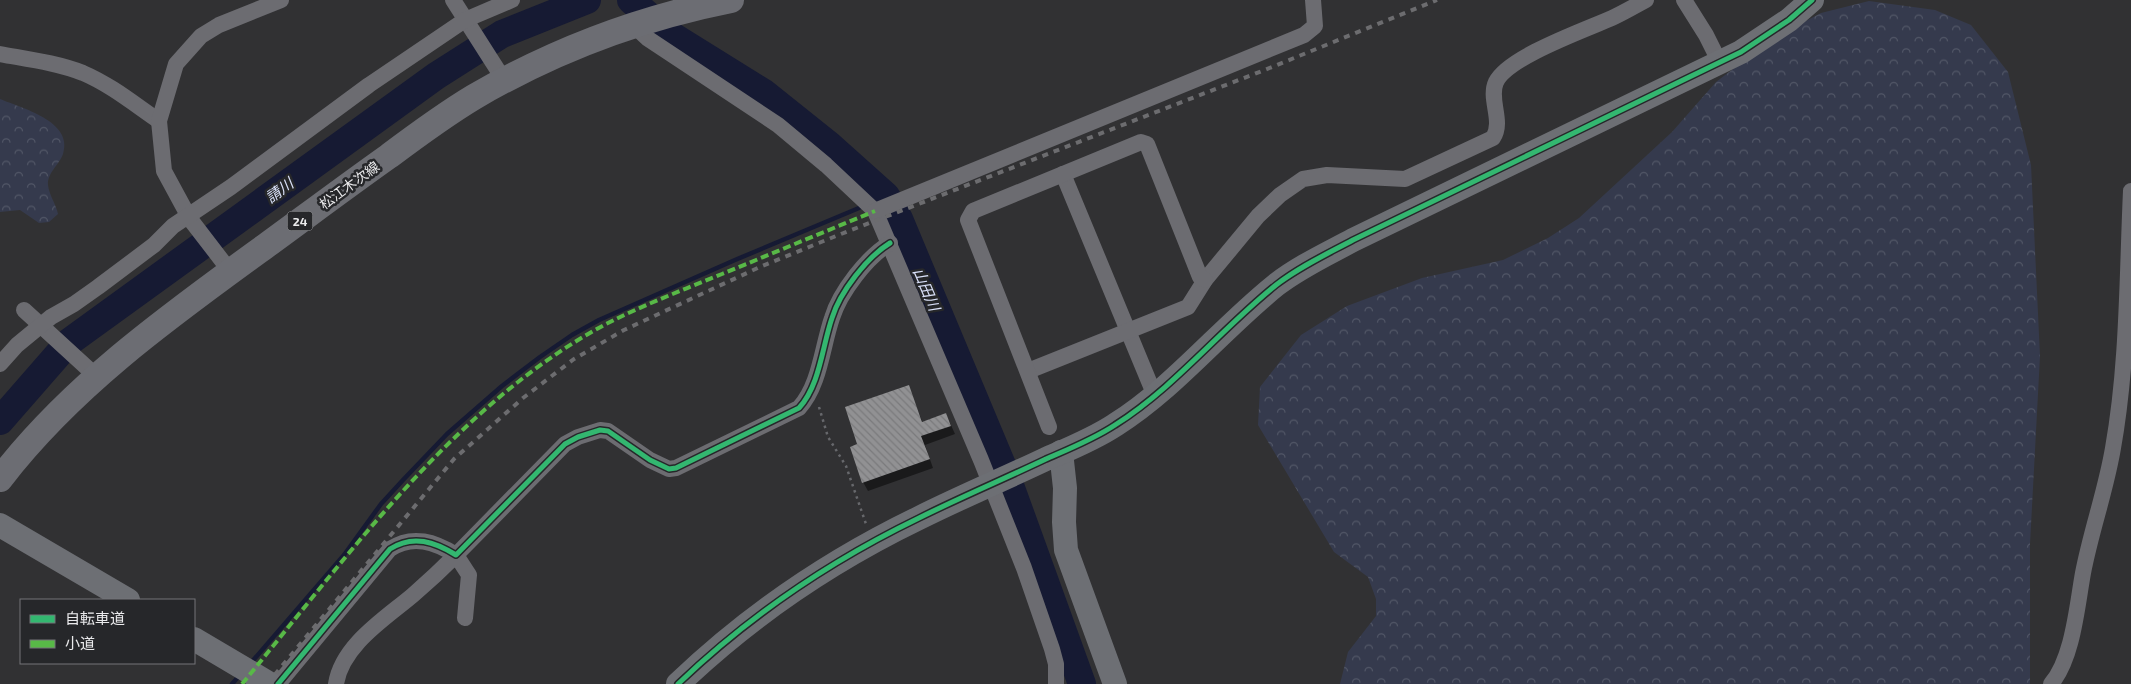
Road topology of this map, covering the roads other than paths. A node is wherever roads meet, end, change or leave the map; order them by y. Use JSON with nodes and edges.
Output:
{"nodes":[{"id":1,"x":281,"y":0,"type":"edge"},
{"id":2,"x":453,"y":0,"type":"edge"},
{"id":3,"x":512,"y":0,"type":"edge"},
{"id":4,"x":731,"y":0,"type":"edge"},
{"id":5,"x":1313,"y":0,"type":"edge"},
{"id":6,"x":1646,"y":0,"type":"edge"},
{"id":7,"x":1684,"y":0,"type":"edge"},
{"id":8,"x":1812,"y":0,"type":"edge"},
{"id":9,"x":646,"y":21,"type":"junction"},
{"id":10,"x":467,"y":23,"type":"junction"},
{"id":11,"x":0,"y":54,"type":"edge"},
{"id":12,"x":1720,"y":62,"type":"junction"},
{"id":13,"x":504,"y":80,"type":"junction"},
{"id":14,"x":158,"y":121,"type":"junction"},
{"id":15,"x":1063,"y":174,"type":"junction"},
{"id":16,"x":2131,"y":191,"type":"edge"},
{"id":17,"x":886,"y":206,"type":"junction"},
{"id":18,"x":189,"y":217,"type":"junction"},
{"id":19,"x":890,"y":243,"type":"junction"},
{"id":20,"x":224,"y":264,"type":"junction"},
{"id":21,"x":1205,"y":280,"type":"junction"},
{"id":22,"x":24,"y":310,"type":"dead end"},
{"id":23,"x":42,"y":326,"type":"junction"},
{"id":24,"x":1128,"y":331,"type":"junction"},
{"id":25,"x":0,"y":364,"type":"edge"},
{"id":26,"x":1028,"y":371,"type":"junction"},
{"id":27,"x":96,"y":376,"type":"junction"},
{"id":28,"x":1155,"y":396,"type":"junction"},
{"id":29,"x":1049,"y":427,"type":"dead end"},
{"id":30,"x":1061,"y":452,"type":"junction"},
{"id":31,"x":0,"y":479,"type":"edge"},
{"id":32,"x":1002,"y":480,"type":"junction"},
{"id":33,"x":0,"y":525,"type":"edge"},
{"id":34,"x":456,"y":555,"type":"junction"},
{"id":35,"x":126,"y":599,"type":"edge"},
{"id":36,"x":465,"y":618,"type":"dead end"},
{"id":37,"x":195,"y":640,"type":"edge"},
{"id":38,"x":270,"y":684,"type":"edge"},
{"id":39,"x":278,"y":684,"type":"edge"},
{"id":40,"x":336,"y":684,"type":"edge"},
{"id":41,"x":678,"y":684,"type":"edge"},
{"id":42,"x":1056,"y":684,"type":"edge"},
{"id":43,"x":1115,"y":684,"type":"edge"},
{"id":44,"x":2051,"y":684,"type":"edge"}],
"edges":[{"from":1,"to":14,"type":"street"},
{"from":2,"to":10,"type":"street"},
{"from":3,"to":10,"type":"street"},
{"from":4,"to":9,"type":"main road","name":"松江木次線","number":"24"},
{"from":5,"to":17,"type":"street"},
{"from":6,"to":21,"type":"street"},
{"from":7,"to":12,"type":"street"},
{"from":8,"to":12,"type":"street"},
{"from":9,"to":13,"type":"main road","name":"松江木次線","number":"24"},
{"from":9,"to":17,"type":"street"},
{"from":10,"to":13,"type":"street"},
{"from":10,"to":18,"type":"street"},
{"from":11,"to":14,"type":"street"},
{"from":12,"to":28,"type":"street"},
{"from":13,"to":20,"type":"main road","name":"松江木次線","number":"24"},
{"from":14,"to":18,"type":"street"},
{"from":15,"to":21,"type":"street"},
{"from":15,"to":24,"type":"street"},
{"from":15,"to":26,"type":"street"},
{"from":16,"to":44,"type":"street"},
{"from":17,"to":19,"type":"street"},
{"from":18,"to":20,"type":"street"},
{"from":18,"to":23,"type":"street"},
{"from":19,"to":32,"type":"street"},
{"from":19,"to":34,"type":"street"},
{"from":20,"to":27,"type":"main road","name":"松江木次線","number":"24"},
{"from":21,"to":24,"type":"street"},
{"from":22,"to":23,"type":"street"},
{"from":23,"to":25,"type":"street"},
{"from":23,"to":27,"type":"street"},
{"from":24,"to":26,"type":"street"},
{"from":24,"to":28,"type":"street"},
{"from":26,"to":29,"type":"street"},
{"from":27,"to":31,"type":"main road","name":"松江木次線","number":"24"},
{"from":28,"to":30,"type":"street"},
{"from":30,"to":32,"type":"street"},
{"from":30,"to":43,"type":"street"},
{"from":32,"to":41,"type":"street"},
{"from":32,"to":42,"type":"street"},
{"from":33,"to":35,"type":"street"},
{"from":34,"to":36,"type":"street"},
{"from":34,"to":39,"type":"street"},
{"from":34,"to":40,"type":"street"},
{"from":37,"to":38,"type":"street","bridge":true}]}
